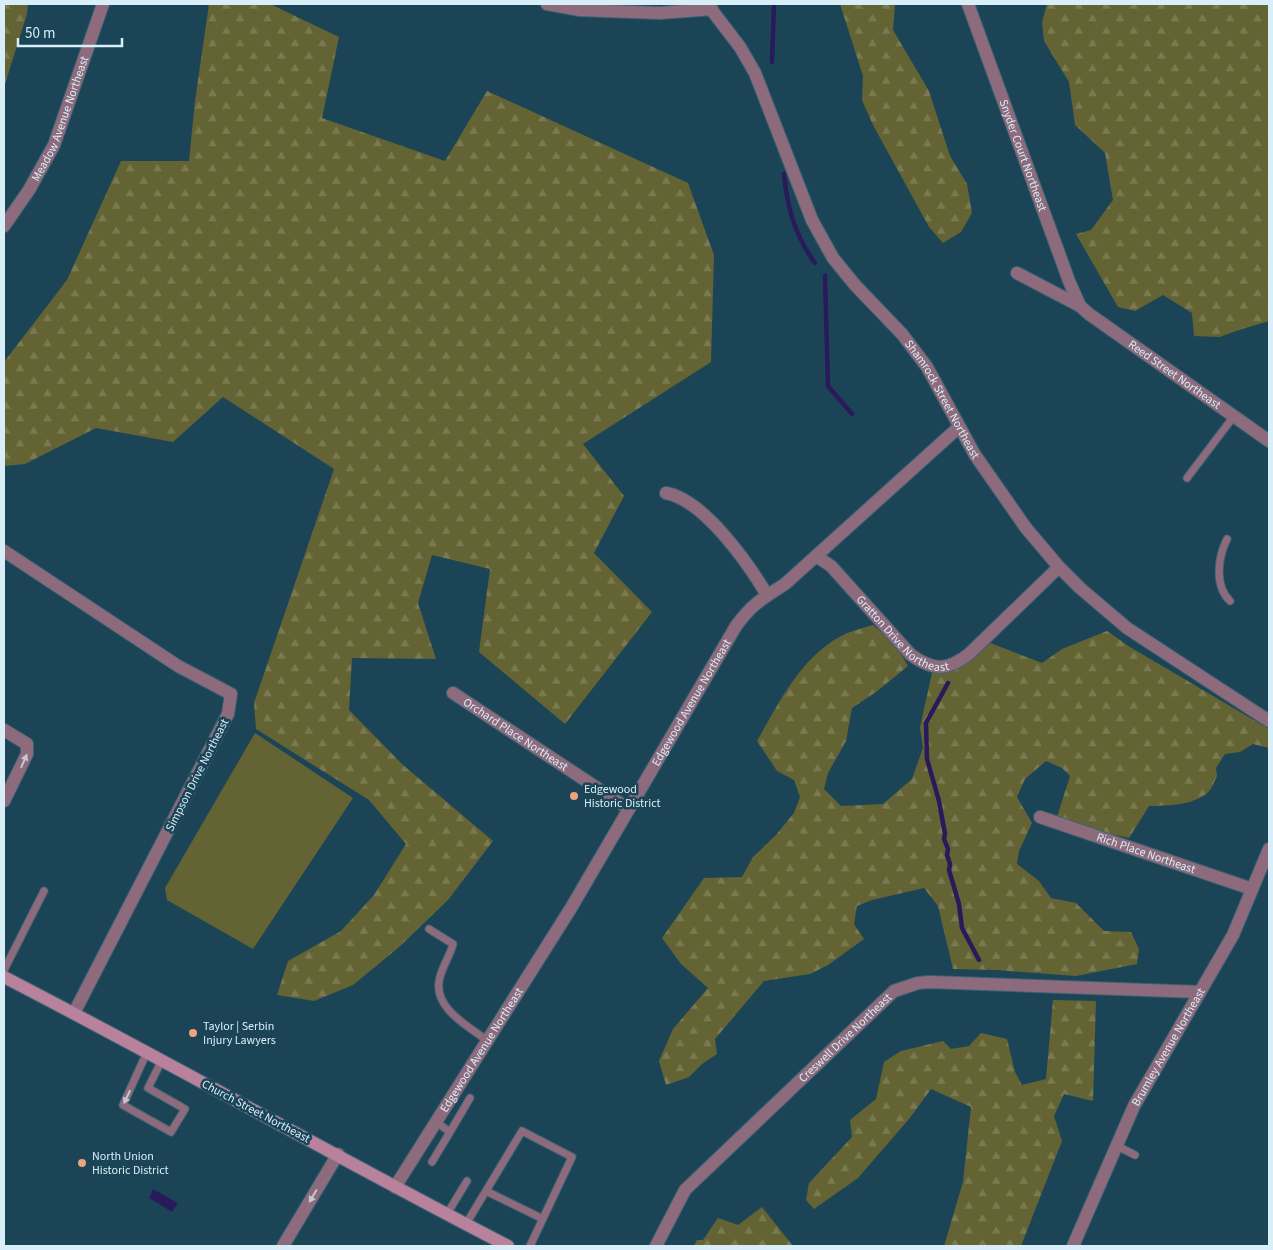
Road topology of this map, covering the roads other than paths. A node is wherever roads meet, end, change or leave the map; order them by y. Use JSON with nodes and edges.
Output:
{"nodes":[{"id":1,"x":103,"y":4,"type":"edge"},
{"id":2,"x":547,"y":4,"type":"edge"},
{"id":3,"x":968,"y":4,"type":"edge"},
{"id":4,"x":710,"y":6,"type":"edge"},
{"id":5,"x":4,"y":226,"type":"edge"},
{"id":6,"x":1017,"y":273,"type":"dead end"},
{"id":7,"x":1080,"y":306,"type":"junction"},
{"id":8,"x":1234,"y":416,"type":"junction"},
{"id":9,"x":959,"y":427,"type":"junction"},
{"id":10,"x":1269,"y":441,"type":"edge"},
{"id":11,"x":1187,"y":478,"type":"dead end"},
{"id":12,"x":666,"y":494,"type":"dead end"},
{"id":13,"x":1227,"y":539,"type":"dead end"},
{"id":14,"x":4,"y":551,"type":"edge"},
{"id":15,"x":816,"y":556,"type":"junction"},
{"id":16,"x":1059,"y":567,"type":"junction"},
{"id":17,"x":766,"y":595,"type":"junction"},
{"id":18,"x":1230,"y":601,"type":"dead end"},
{"id":19,"x":453,"y":693,"type":"dead end"},
{"id":20,"x":1269,"y":720,"type":"edge"},
{"id":21,"x":4,"y":730,"type":"edge"},
{"id":22,"x":4,"y":801,"type":"edge"},
{"id":23,"x":629,"y":809,"type":"junction"},
{"id":24,"x":1040,"y":817,"type":"dead end"},
{"id":25,"x":1269,"y":849,"type":"edge"},
{"id":26,"x":1252,"y":889,"type":"junction"},
{"id":27,"x":44,"y":891,"type":"dead end"},
{"id":28,"x":429,"y":929,"type":"dead end"},
{"id":29,"x":4,"y":970,"type":"edge"},
{"id":30,"x":4,"y":977,"type":"edge"},
{"id":31,"x":1200,"y":992,"type":"junction"},
{"id":32,"x":74,"y":1013,"type":"junction"},
{"id":33,"x":488,"y":1041,"type":"junction"},
{"id":34,"x":148,"y":1052,"type":"junction"},
{"id":35,"x":162,"y":1060,"type":"junction"},
{"id":36,"x":470,"y":1098,"type":"dead end"},
{"id":37,"x":436,"y":1122,"type":"junction"},
{"id":38,"x":450,"y":1132,"type":"junction"},
{"id":39,"x":1117,"y":1146,"type":"junction"},
{"id":40,"x":338,"y":1154,"type":"junction"},
{"id":41,"x":1135,"y":1155,"type":"dead end"},
{"id":42,"x":432,"y":1162,"type":"dead end"},
{"id":43,"x":467,"y":1181,"type":"dead end"},
{"id":44,"x":395,"y":1187,"type":"junction"},
{"id":45,"x":486,"y":1191,"type":"junction"},
{"id":46,"x":447,"y":1214,"type":"junction"},
{"id":47,"x":543,"y":1219,"type":"junction"},
{"id":48,"x":466,"y":1224,"type":"junction"},
{"id":49,"x":283,"y":1246,"type":"edge"},
{"id":50,"x":508,"y":1246,"type":"edge"},
{"id":51,"x":530,"y":1246,"type":"edge"},
{"id":52,"x":656,"y":1246,"type":"edge"},
{"id":53,"x":1073,"y":1246,"type":"edge"}],
"edges":[{"from":1,"to":5,"type":"street","name":"Meadow Avenue Northeast"},
{"from":2,"to":4,"type":"street"},
{"from":3,"to":7,"type":"street","name":"Snyder Court Northeast"},
{"from":4,"to":9,"type":"street","name":"Shamrock Street Northeast"},
{"from":6,"to":7,"type":"street","name":"Reed Street Northeast"},
{"from":7,"to":8,"type":"street","name":"Reed Street Northeast"},
{"from":8,"to":10,"type":"street","name":"Reed Street Northeast"},
{"from":8,"to":11,"type":"lane"},
{"from":9,"to":15,"type":"street","name":"Edgewood Avenue Northeast"},
{"from":9,"to":16,"type":"street","name":"Shamrock Street Northeast"},
{"from":12,"to":17,"type":"street"},
{"from":13,"to":18,"type":"lane"},
{"from":14,"to":32,"type":"street","name":"Simpson Drive Northeast"},
{"from":15,"to":16,"type":"street","name":"Gratton Drive Northeast"},
{"from":15,"to":17,"type":"street","name":"Edgewood Avenue Northeast"},
{"from":16,"to":20,"type":"street","name":"Shamrock Street Northeast"},
{"from":17,"to":23,"type":"street","name":"Edgewood Avenue Northeast"},
{"from":19,"to":23,"type":"street","name":"Orchard Place Northeast"},
{"from":22,"to":21,"type":"street","one_way":true},
{"from":23,"to":33,"type":"street","name":"Edgewood Avenue Northeast"},
{"from":24,"to":26,"type":"street","name":"Rich Place Northeast"},
{"from":25,"to":26,"type":"street","name":"Brumley Avenue Northeast"},
{"from":26,"to":31,"type":"street","name":"Brumley Avenue Northeast"},
{"from":27,"to":29,"type":"lane"},
{"from":28,"to":33,"type":"lane"},
{"from":30,"to":32,"type":"main road","name":"Church Street Northeast"},
{"from":31,"to":39,"type":"street","name":"Brumley Avenue Northeast"},
{"from":31,"to":52,"type":"street","name":"Creswell Drive Northeast"},
{"from":32,"to":34,"type":"main road","name":"Church Street Northeast"},
{"from":33,"to":37,"type":"street","name":"Edgewood Avenue Northeast"},
{"from":34,"to":35,"type":"main road","name":"Church Street Northeast"},
{"from":34,"to":35,"type":"lane","one_way":true},
{"from":35,"to":40,"type":"main road","name":"Church Street Northeast"},
{"from":36,"to":38,"type":"lane"},
{"from":37,"to":38,"type":"lane"},
{"from":37,"to":44,"type":"street","name":"Edgewood Avenue Northeast"},
{"from":38,"to":42,"type":"lane"},
{"from":39,"to":41,"type":"lane"},
{"from":39,"to":53,"type":"street","name":"Brumley Avenue Northeast"},
{"from":40,"to":44,"type":"main road","name":"Church Street Northeast"},
{"from":40,"to":49,"type":"street","one_way":true},
{"from":43,"to":46,"type":"lane"},
{"from":44,"to":46,"type":"main road","name":"Church Street Northeast"},
{"from":45,"to":47,"type":"lane"},
{"from":45,"to":47,"type":"lane"},
{"from":45,"to":48,"type":"lane"},
{"from":46,"to":48,"type":"main road","name":"Church Street Northeast"},
{"from":47,"to":51,"type":"lane"},
{"from":48,"to":50,"type":"main road","name":"Church Street Northeast"}]}
